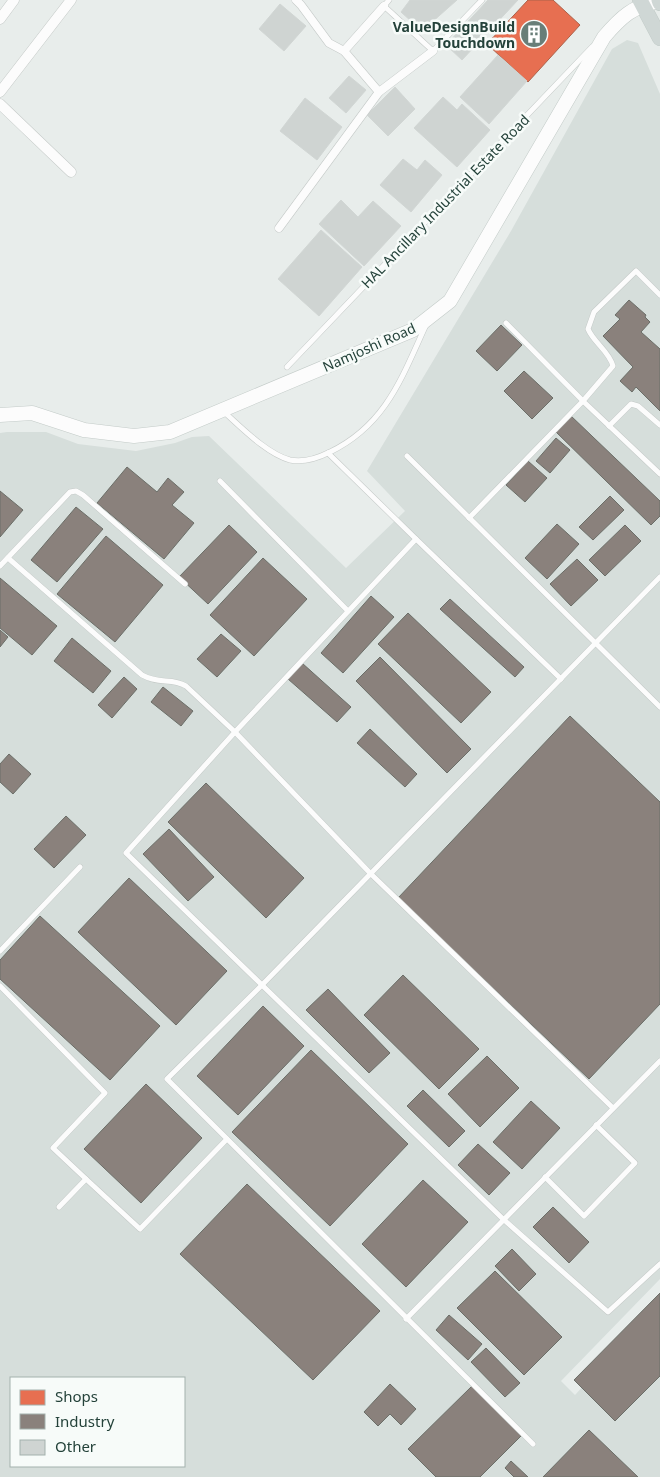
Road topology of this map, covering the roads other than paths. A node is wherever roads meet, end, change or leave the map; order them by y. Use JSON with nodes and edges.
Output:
{"nodes":[{"id":1,"x":14,"y":0,"type":"edge"},
{"id":2,"x":71,"y":0,"type":"edge"},
{"id":3,"x":296,"y":0,"type":"edge"},
{"id":4,"x":482,"y":0,"type":"edge"},
{"id":5,"x":659,"y":1,"type":"edge"},
{"id":6,"x":641,"y":2,"type":"edge"},
{"id":7,"x":387,"y":3,"type":"edge"},
{"id":8,"x":0,"y":19,"type":"edge"},
{"id":9,"x":604,"y":37,"type":"junction"},
{"id":10,"x":660,"y":38,"type":"edge"},
{"id":11,"x":344,"y":51,"type":"junction"},
{"id":12,"x":433,"y":51,"type":"junction"},
{"id":13,"x":0,"y":92,"type":"edge"},
{"id":14,"x":379,"y":92,"type":"junction"},
{"id":15,"x":0,"y":104,"type":"edge"},
{"id":16,"x":71,"y":172,"type":"dead end"},
{"id":17,"x":279,"y":228,"type":"dead end"},
{"id":18,"x":660,"y":294,"type":"edge"},
{"id":19,"x":430,"y":318,"type":"junction"},
{"id":20,"x":506,"y":323,"type":"dead end"},
{"id":21,"x":287,"y":367,"type":"dead end"},
{"id":22,"x":583,"y":400,"type":"junction"},
{"id":23,"x":221,"y":410,"type":"junction"},
{"id":24,"x":0,"y":415,"type":"edge"},
{"id":25,"x":660,"y":425,"type":"edge"},
{"id":26,"x":609,"y":426,"type":"junction"},
{"id":27,"x":328,"y":453,"type":"junction"},
{"id":28,"x":407,"y":456,"type":"dead end"},
{"id":29,"x":660,"y":474,"type":"edge"},
{"id":30,"x":220,"y":481,"type":"dead end"},
{"id":31,"x":469,"y":518,"type":"junction"},
{"id":32,"x":416,"y":539,"type":"junction"},
{"id":33,"x":8,"y":558,"type":"junction"},
{"id":34,"x":0,"y":566,"type":"edge"},
{"id":35,"x":660,"y":577,"type":"edge"},
{"id":36,"x":185,"y":584,"type":"dead end"},
{"id":37,"x":348,"y":611,"type":"junction"},
{"id":38,"x":596,"y":643,"type":"junction"},
{"id":39,"x":561,"y":679,"type":"junction"},
{"id":40,"x":660,"y":707,"type":"edge"},
{"id":41,"x":235,"y":732,"type":"junction"},
{"id":42,"x":80,"y":867,"type":"dead end"},
{"id":43,"x":371,"y":874,"type":"junction"},
{"id":44,"x":0,"y":951,"type":"edge"},
{"id":45,"x":263,"y":984,"type":"junction"},
{"id":46,"x":0,"y":986,"type":"edge"},
{"id":47,"x":660,"y":1061,"type":"edge"},
{"id":48,"x":613,"y":1108,"type":"junction"},
{"id":49,"x":596,"y":1125,"type":"junction"},
{"id":50,"x":227,"y":1139,"type":"junction"},
{"id":51,"x":545,"y":1178,"type":"junction"},
{"id":52,"x":86,"y":1179,"type":"junction"},
{"id":53,"x":59,"y":1207,"type":"dead end"},
{"id":54,"x":504,"y":1220,"type":"junction"},
{"id":55,"x":660,"y":1264,"type":"edge"},
{"id":56,"x":406,"y":1319,"type":"junction"},
{"id":57,"x":533,"y":1444,"type":"dead end"}],
"edges":[{"from":1,"to":8,"type":"street"},
{"from":2,"to":13,"type":"street"},
{"from":3,"to":11,"type":"street"},
{"from":4,"to":12,"type":"lane"},
{"from":5,"to":6,"type":"main road"},
{"from":6,"to":9,"type":"main road","name":"Namjoshi Road"},
{"from":6,"to":10,"type":"main road"},
{"from":7,"to":11,"type":"street"},
{"from":7,"to":12,"type":"lane"},
{"from":9,"to":19,"type":"main road","name":"Namjoshi Road"},
{"from":9,"to":21,"type":"lane","name":"HAL Ancillary Industrial Estate Road"},
{"from":11,"to":14,"type":"street"},
{"from":12,"to":14,"type":"street"},
{"from":14,"to":17,"type":"street"},
{"from":15,"to":16,"type":"street"},
{"from":18,"to":22,"type":"lane"},
{"from":19,"to":23,"type":"main road","name":"Namjoshi Road"},
{"from":19,"to":27,"type":"lane"},
{"from":20,"to":22,"type":"lane"},
{"from":22,"to":26,"type":"lane"},
{"from":22,"to":31,"type":"lane"},
{"from":23,"to":24,"type":"main road","name":"Namjoshi Road"},
{"from":23,"to":27,"type":"lane"},
{"from":25,"to":26,"type":"lane"},
{"from":26,"to":29,"type":"lane"},
{"from":27,"to":32,"type":"lane"},
{"from":28,"to":31,"type":"lane"},
{"from":30,"to":37,"type":"lane"},
{"from":31,"to":38,"type":"lane"},
{"from":32,"to":37,"type":"lane"},
{"from":32,"to":39,"type":"lane"},
{"from":33,"to":34,"type":"lane"},
{"from":33,"to":36,"type":"lane"},
{"from":33,"to":41,"type":"lane"},
{"from":35,"to":38,"type":"lane"},
{"from":37,"to":41,"type":"lane"},
{"from":38,"to":39,"type":"lane"},
{"from":38,"to":40,"type":"lane"},
{"from":39,"to":43,"type":"lane"},
{"from":41,"to":43,"type":"lane"},
{"from":41,"to":45,"type":"lane"},
{"from":42,"to":44,"type":"lane"},
{"from":43,"to":45,"type":"lane"},
{"from":43,"to":48,"type":"lane"},
{"from":45,"to":50,"type":"lane"},
{"from":45,"to":54,"type":"lane"},
{"from":46,"to":52,"type":"lane"},
{"from":47,"to":48,"type":"lane"},
{"from":48,"to":49,"type":"lane"},
{"from":49,"to":51,"type":"lane"},
{"from":49,"to":51,"type":"lane"},
{"from":50,"to":52,"type":"lane"},
{"from":50,"to":56,"type":"lane"},
{"from":51,"to":54,"type":"lane"},
{"from":52,"to":53,"type":"lane"},
{"from":54,"to":55,"type":"lane"},
{"from":54,"to":56,"type":"lane"},
{"from":56,"to":57,"type":"lane"}]}
